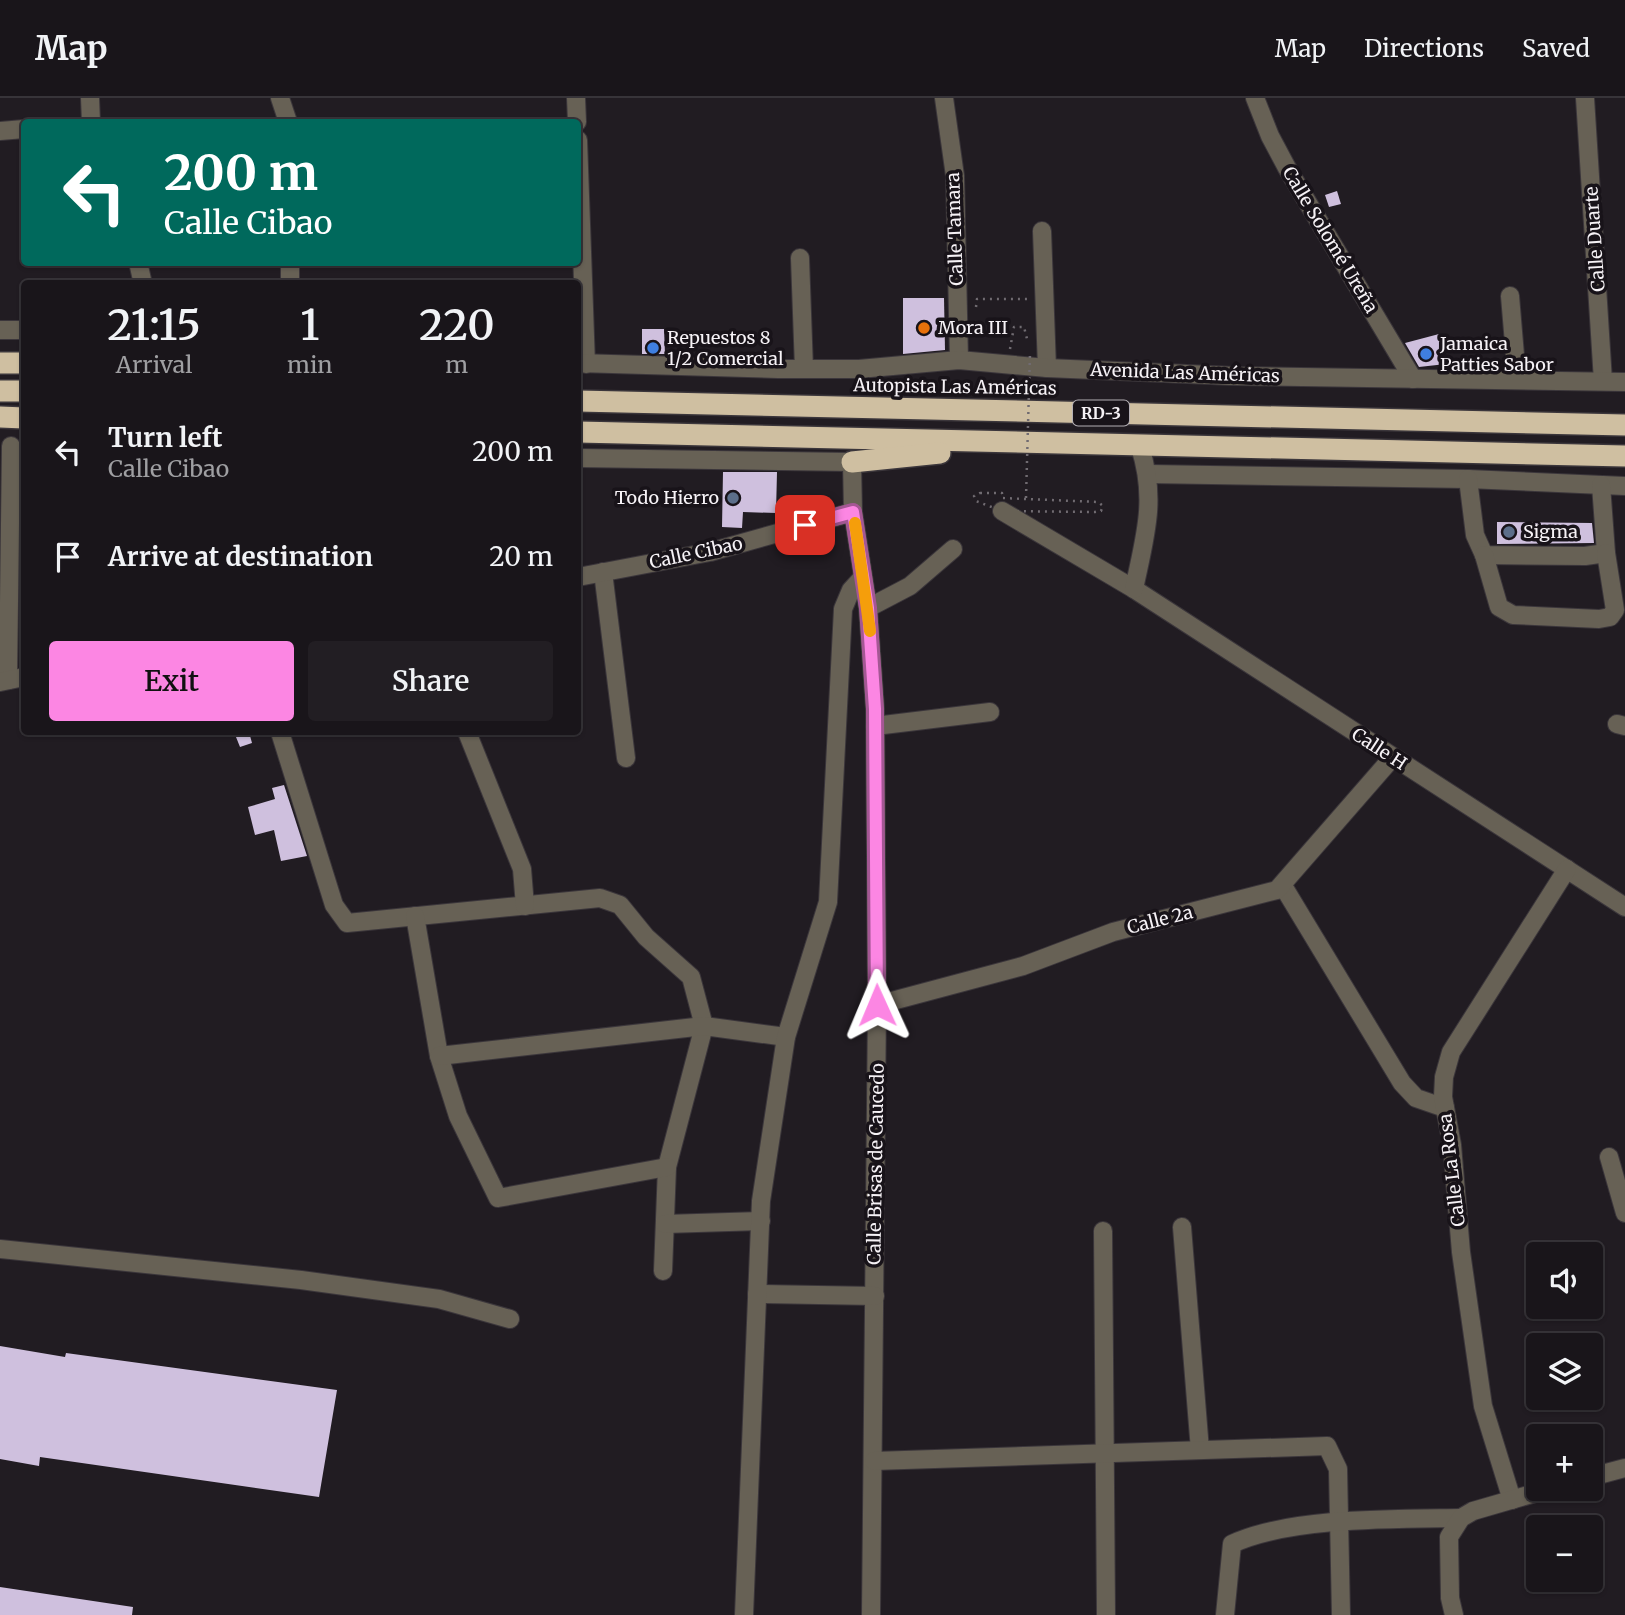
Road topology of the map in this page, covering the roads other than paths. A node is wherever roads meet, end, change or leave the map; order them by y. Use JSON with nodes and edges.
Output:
{"nodes":[{"id":1,"x":90,"y":98,"type":"edge"},
{"id":2,"x":280,"y":98,"type":"edge"},
{"id":3,"x":576,"y":98,"type":"edge"},
{"id":4,"x":944,"y":98,"type":"edge"},
{"id":5,"x":1255,"y":98,"type":"edge"},
{"id":6,"x":1585,"y":98,"type":"edge"},
{"id":7,"x":91,"y":119,"type":"edge"},
{"id":8,"x":287,"y":119,"type":"edge"},
{"id":9,"x":577,"y":119,"type":"edge"},
{"id":10,"x":21,"y":129,"type":"edge"},
{"id":11,"x":0,"y":131,"type":"edge"},
{"id":12,"x":1041,"y":232,"type":"dead end"},
{"id":13,"x":800,"y":258,"type":"dead end"},
{"id":14,"x":1510,"y":296,"type":"dead end"},
{"id":15,"x":581,"y":308,"type":"edge"},
{"id":16,"x":0,"y":330,"type":"edge"},
{"id":17,"x":21,"y":330,"type":"edge"},
{"id":18,"x":959,"y":360,"type":"junction"},
{"id":19,"x":0,"y":363,"type":"edge"},
{"id":20,"x":21,"y":363,"type":"edge"},
{"id":21,"x":582,"y":364,"type":"edge"},
{"id":22,"x":1046,"y":368,"type":"junction"},
{"id":23,"x":804,"y":369,"type":"junction"},
{"id":24,"x":1412,"y":379,"type":"junction"},
{"id":25,"x":1517,"y":379,"type":"junction"},
{"id":26,"x":1603,"y":380,"type":"junction"},
{"id":27,"x":1625,"y":382,"type":"edge"},
{"id":28,"x":0,"y":391,"type":"edge"},
{"id":29,"x":21,"y":391,"type":"edge"},
{"id":30,"x":581,"y":401,"type":"edge"},
{"id":31,"x":0,"y":417,"type":"edge"},
{"id":32,"x":21,"y":418,"type":"edge"},
{"id":33,"x":1625,"y":425,"type":"edge"},
{"id":34,"x":581,"y":432,"type":"edge"},
{"id":35,"x":1030,"y":444,"type":"junction"},
{"id":36,"x":12,"y":446,"type":"edge"},
{"id":37,"x":1140,"y":447,"type":"junction"},
{"id":38,"x":1625,"y":456,"type":"edge"},
{"id":39,"x":581,"y":458,"type":"edge"},
{"id":40,"x":852,"y":462,"type":"junction"},
{"id":41,"x":1149,"y":474,"type":"junction"},
{"id":42,"x":1468,"y":479,"type":"junction"},
{"id":43,"x":1601,"y":485,"type":"junction"},
{"id":44,"x":1625,"y":486,"type":"edge"},
{"id":45,"x":1003,"y":511,"type":"dead end"},
{"id":46,"x":853,"y":512,"type":"junction"},
{"id":47,"x":953,"y":549,"type":"dead end"},
{"id":48,"x":1606,"y":553,"type":"junction"},
{"id":49,"x":1484,"y":555,"type":"junction"},
{"id":50,"x":603,"y":572,"type":"junction"},
{"id":51,"x":581,"y":576,"type":"edge"},
{"id":52,"x":862,"y":578,"type":"junction"},
{"id":53,"x":1134,"y":589,"type":"junction"},
{"id":54,"x":868,"y":608,"type":"junction"},
{"id":55,"x":11,"y":680,"type":"edge"},
{"id":56,"x":990,"y":712,"type":"dead end"},
{"id":57,"x":875,"y":726,"type":"junction"},
{"id":58,"x":281,"y":735,"type":"edge"},
{"id":59,"x":468,"y":735,"type":"edge"},
{"id":60,"x":626,"y":758,"type":"dead end"},
{"id":61,"x":1392,"y":758,"type":"junction"},
{"id":62,"x":1567,"y":869,"type":"junction"},
{"id":63,"x":1283,"y":886,"type":"junction"},
{"id":64,"x":525,"y":906,"type":"junction"},
{"id":65,"x":1625,"y":906,"type":"edge"},
{"id":66,"x":415,"y":916,"type":"junction"},
{"id":67,"x":877,"y":1005,"type":"junction"},
{"id":68,"x":704,"y":1026,"type":"junction"},
{"id":69,"x":786,"y":1037,"type":"junction"},
{"id":70,"x":439,"y":1055,"type":"junction"},
{"id":71,"x":1445,"y":1108,"type":"junction"},
{"id":72,"x":1609,"y":1157,"type":"dead end"},
{"id":73,"x":667,"y":1167,"type":"junction"},
{"id":74,"x":1625,"y":1213,"type":"edge"},
{"id":75,"x":761,"y":1221,"type":"junction"},
{"id":76,"x":665,"y":1224,"type":"junction"},
{"id":77,"x":1182,"y":1227,"type":"dead end"},
{"id":78,"x":1104,"y":1231,"type":"dead end"},
{"id":79,"x":0,"y":1249,"type":"edge"},
{"id":80,"x":663,"y":1271,"type":"dead end"},
{"id":81,"x":757,"y":1294,"type":"junction"},
{"id":82,"x":875,"y":1296,"type":"junction"},
{"id":83,"x":510,"y":1319,"type":"dead end"},
{"id":84,"x":1200,"y":1450,"type":"junction"},
{"id":85,"x":1104,"y":1453,"type":"junction"},
{"id":86,"x":874,"y":1461,"type":"junction"},
{"id":87,"x":1625,"y":1468,"type":"edge"},
{"id":88,"x":1603,"y":1474,"type":"edge"},
{"id":89,"x":1526,"y":1496,"type":"edge"},
{"id":90,"x":1512,"y":1500,"type":"junction"},
{"id":91,"x":1461,"y":1518,"type":"junction"},
{"id":92,"x":1340,"y":1522,"type":"junction"},
{"id":93,"x":744,"y":1615,"type":"edge"},
{"id":94,"x":871,"y":1615,"type":"edge"},
{"id":95,"x":1106,"y":1615,"type":"edge"},
{"id":96,"x":1225,"y":1615,"type":"edge"},
{"id":97,"x":1341,"y":1615,"type":"edge"},
{"id":98,"x":1454,"y":1615,"type":"edge"}],
"edges":[{"from":1,"to":7,"type":"street"},
{"from":2,"to":8,"type":"street"},
{"from":3,"to":9,"type":"street"},
{"from":4,"to":18,"type":"street","name":"Calle Tamara"},
{"from":5,"to":24,"type":"street","name":"Calle Solomé Ureña"},
{"from":6,"to":26,"type":"street","name":"Calle Duarte"},
{"from":10,"to":11,"type":"street"},
{"from":12,"to":22,"type":"street"},
{"from":13,"to":23,"type":"street"},
{"from":14,"to":25,"type":"street"},
{"from":15,"to":21,"type":"street"},
{"from":16,"to":17,"type":"street"},
{"from":18,"to":22,"type":"street","name":"Avenida Las Américas"},
{"from":18,"to":23,"type":"street","name":"Avenida Las Américas"},
{"from":19,"to":20,"type":"highway"},
{"from":21,"to":23,"type":"street","name":"Avenida Las Américas"},
{"from":22,"to":24,"type":"street","name":"Avenida Las Américas"},
{"from":24,"to":25,"type":"street","name":"Avenida Las Américas"},
{"from":25,"to":26,"type":"street","name":"Avenida Las Américas"},
{"from":26,"to":27,"type":"street","name":"Avenida Las Américas"},
{"from":28,"to":29,"type":"highway"},
{"from":30,"to":33,"type":"highway","name":"Autopista Las Américas","number":"RD-3"},
{"from":31,"to":32,"type":"highway"},
{"from":34,"to":35,"type":"highway","number":"RD-3"},
{"from":35,"to":37,"type":"highway","number":"RD-3"},
{"from":35,"to":40,"type":"highway"},
{"from":36,"to":55,"type":"street"},
{"from":37,"to":38,"type":"highway","number":"RD-3"},
{"from":37,"to":41,"type":"street"},
{"from":39,"to":40,"type":"street"},
{"from":40,"to":46,"type":"street","name":"Calle Brisas de Caucedo"},
{"from":41,"to":42,"type":"street"},
{"from":41,"to":53,"type":"street"},
{"from":42,"to":43,"type":"street"},
{"from":42,"to":49,"type":"street"},
{"from":43,"to":44,"type":"street"},
{"from":43,"to":48,"type":"street"},
{"from":45,"to":53,"type":"street","name":"Calle H"},
{"from":46,"to":50,"type":"street","name":"Calle Cibao"},
{"from":46,"to":52,"type":"street","name":"Calle Brisas de Caucedo"},
{"from":47,"to":54,"type":"street"},
{"from":48,"to":49,"type":"street"},
{"from":48,"to":49,"type":"street"},
{"from":50,"to":51,"type":"street","name":"Calle Cibao"},
{"from":50,"to":60,"type":"street"},
{"from":52,"to":54,"type":"street","name":"Calle Brisas de Caucedo"},
{"from":52,"to":69,"type":"street"},
{"from":53,"to":61,"type":"street","name":"Calle H"},
{"from":54,"to":57,"type":"street","name":"Calle Brisas de Caucedo"},
{"from":56,"to":57,"type":"street"},
{"from":57,"to":67,"type":"street","name":"Calle Brisas de Caucedo"},
{"from":58,"to":66,"type":"street"},
{"from":59,"to":64,"type":"street"},
{"from":61,"to":62,"type":"street","name":"Calle H"},
{"from":61,"to":63,"type":"street","name":"Calle 2a"},
{"from":62,"to":65,"type":"street","name":"Calle H"},
{"from":62,"to":71,"type":"street","name":"Calle La Rosa"},
{"from":63,"to":67,"type":"street","name":"Calle 2a"},
{"from":63,"to":71,"type":"street"},
{"from":64,"to":66,"type":"street"},
{"from":64,"to":68,"type":"street"},
{"from":66,"to":70,"type":"street"},
{"from":67,"to":82,"type":"street","name":"Calle Brisas de Caucedo"},
{"from":68,"to":69,"type":"street"},
{"from":68,"to":70,"type":"street"},
{"from":68,"to":73,"type":"street"},
{"from":69,"to":75,"type":"street"},
{"from":70,"to":73,"type":"street"},
{"from":71,"to":90,"type":"street","name":"Calle La Rosa"},
{"from":72,"to":74,"type":"street"},
{"from":73,"to":76,"type":"street"},
{"from":75,"to":76,"type":"street"},
{"from":75,"to":81,"type":"street"},
{"from":76,"to":80,"type":"street"},
{"from":77,"to":84,"type":"street"},
{"from":78,"to":85,"type":"street"},
{"from":79,"to":83,"type":"street"},
{"from":81,"to":82,"type":"street"},
{"from":81,"to":93,"type":"street"},
{"from":82,"to":86,"type":"street","name":"Calle Brisas de Caucedo"},
{"from":84,"to":85,"type":"street"},
{"from":84,"to":92,"type":"street"},
{"from":85,"to":86,"type":"street"},
{"from":85,"to":95,"type":"street"},
{"from":86,"to":94,"type":"street","name":"Calle Brisas de Caucedo"},
{"from":87,"to":88,"type":"street"},
{"from":89,"to":90,"type":"street"},
{"from":90,"to":91,"type":"street"},
{"from":91,"to":92,"type":"street"},
{"from":91,"to":98,"type":"street"},
{"from":92,"to":96,"type":"street"},
{"from":92,"to":97,"type":"street"}]}
